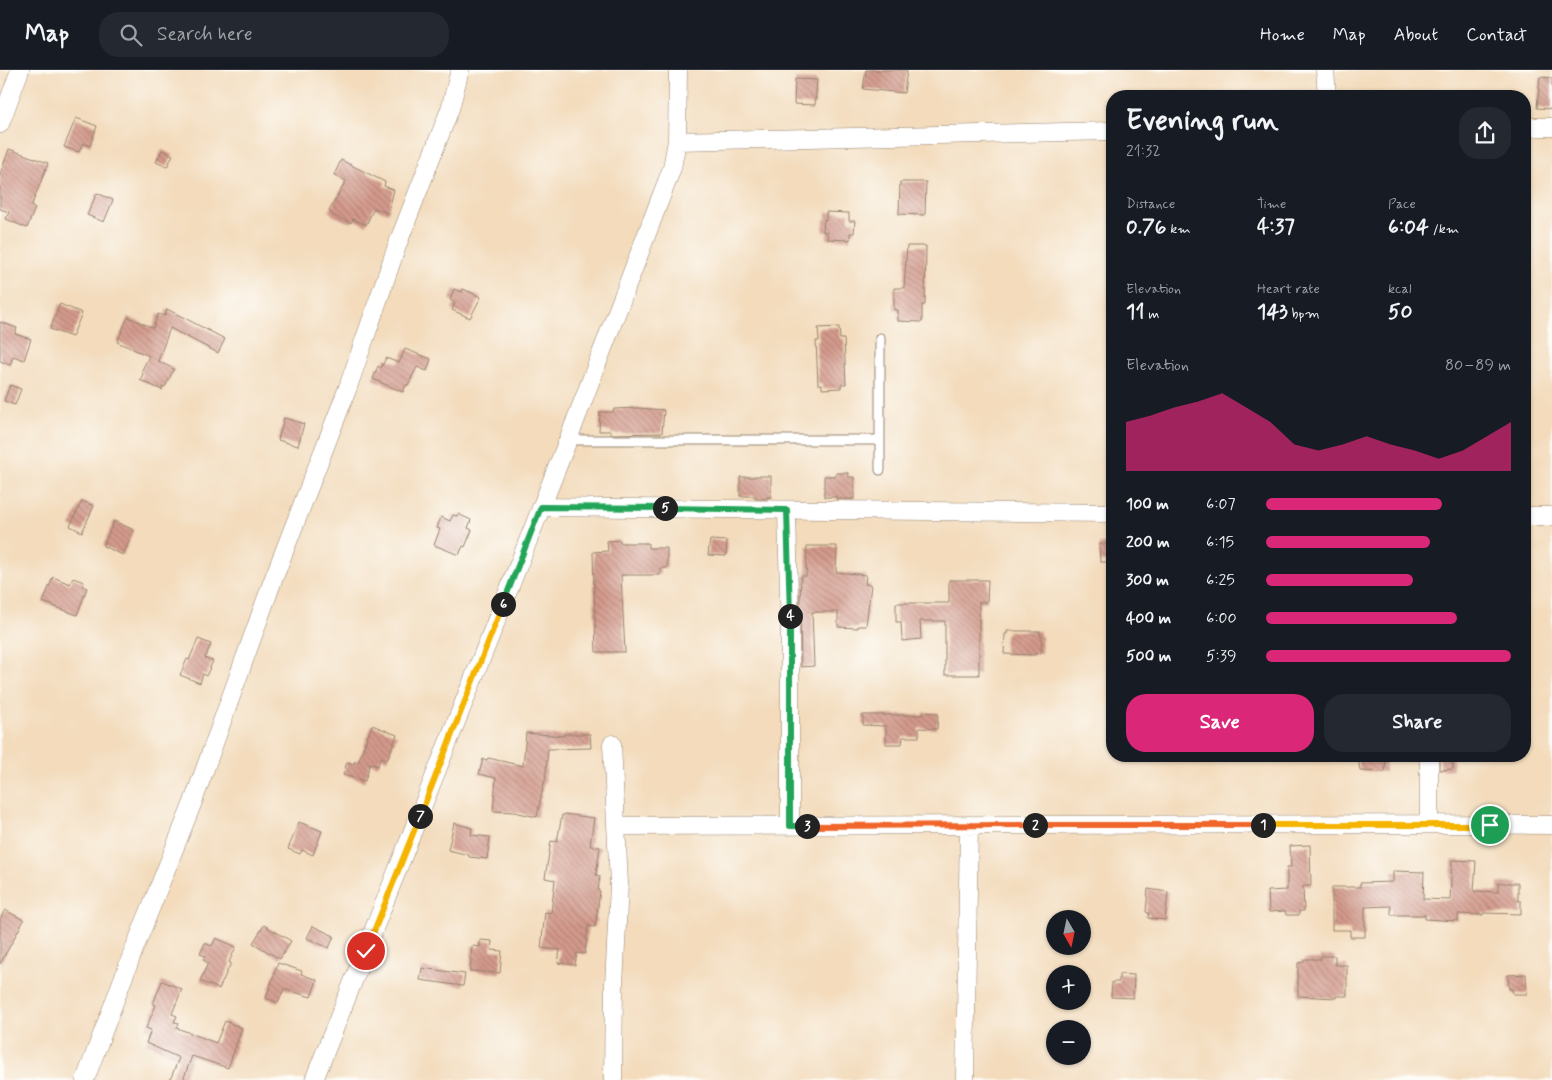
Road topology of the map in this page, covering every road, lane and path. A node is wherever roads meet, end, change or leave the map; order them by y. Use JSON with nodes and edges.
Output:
{"nodes":[{"id":1,"x":20,"y":70,"type":"edge"},
{"id":2,"x":460,"y":70,"type":"edge"},
{"id":3,"x":678,"y":70,"type":"edge"},
{"id":4,"x":1325,"y":70,"type":"edge"},
{"id":5,"x":1326,"y":90,"type":"edge"},
{"id":6,"x":0,"y":124,"type":"edge"},
{"id":7,"x":1531,"y":127,"type":"edge"},
{"id":8,"x":1552,"y":127,"type":"edge"},
{"id":9,"x":1106,"y":131,"type":"edge"},
{"id":10,"x":677,"y":141,"type":"junction"},
{"id":11,"x":880,"y":338,"type":"dead end"},
{"id":12,"x":568,"y":440,"type":"junction"},
{"id":13,"x":880,"y":440,"type":"junction"},
{"id":14,"x":880,"y":470,"type":"dead end"},
{"id":15,"x":541,"y":507,"type":"junction"},
{"id":16,"x":787,"y":510,"type":"junction"},
{"id":17,"x":1106,"y":513,"type":"edge"},
{"id":18,"x":1531,"y":516,"type":"edge"},
{"id":19,"x":1552,"y":516,"type":"edge"},
{"id":20,"x":612,"y":744,"type":"dead end"},
{"id":21,"x":1429,"y":762,"type":"edge"},
{"id":22,"x":1429,"y":824,"type":"junction"},
{"id":23,"x":969,"y":825,"type":"junction"},
{"id":24,"x":616,"y":826,"type":"junction"},
{"id":25,"x":790,"y":826,"type":"junction"},
{"id":26,"x":1552,"y":826,"type":"edge"},
{"id":27,"x":85,"y":1080,"type":"edge"},
{"id":28,"x":314,"y":1080,"type":"edge"},
{"id":29,"x":613,"y":1080,"type":"edge"},
{"id":30,"x":964,"y":1080,"type":"edge"}],
"edges":[{"from":1,"to":6,"type":"street"},
{"from":2,"to":27,"type":"street"},
{"from":3,"to":10,"type":"street"},
{"from":4,"to":5,"type":"street"},
{"from":7,"to":8,"type":"street"},
{"from":9,"to":10,"type":"street"},
{"from":10,"to":12,"type":"street"},
{"from":11,"to":13,"type":"lane"},
{"from":12,"to":13,"type":"lane"},
{"from":12,"to":15,"type":"street"},
{"from":13,"to":14,"type":"lane"},
{"from":15,"to":16,"type":"street"},
{"from":15,"to":28,"type":"street"},
{"from":16,"to":17,"type":"street"},
{"from":16,"to":25,"type":"street"},
{"from":18,"to":19,"type":"street"},
{"from":20,"to":24,"type":"street"},
{"from":21,"to":22,"type":"street"},
{"from":22,"to":23,"type":"street"},
{"from":22,"to":26,"type":"street"},
{"from":23,"to":25,"type":"street"},
{"from":23,"to":30,"type":"street"},
{"from":24,"to":25,"type":"street"},
{"from":24,"to":29,"type":"street"}]}
